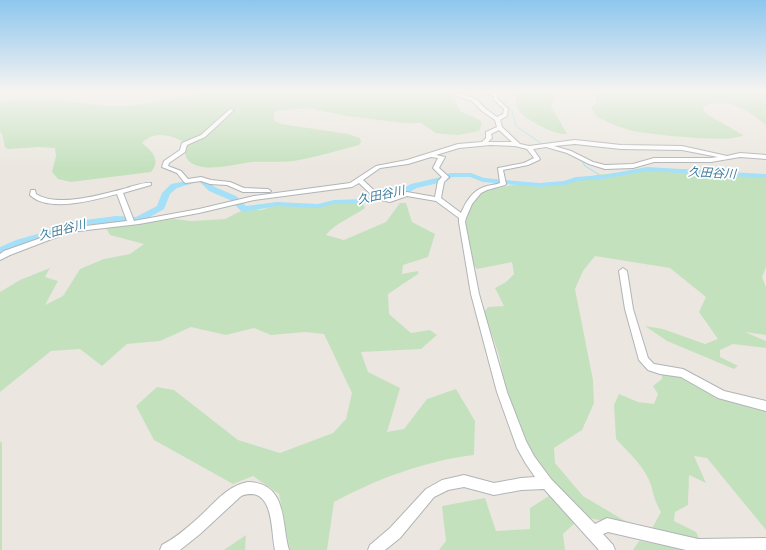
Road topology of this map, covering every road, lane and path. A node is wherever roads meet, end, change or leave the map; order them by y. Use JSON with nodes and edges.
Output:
{"nodes":[{"id":1,"x":225,"y":117,"type":"edge"},
{"id":2,"x":494,"y":117,"type":"edge"},
{"id":3,"x":502,"y":117,"type":"edge"},
{"id":4,"x":497,"y":119,"type":"junction"},
{"id":5,"x":500,"y":128,"type":"junction"},
{"id":6,"x":484,"y":143,"type":"junction"},
{"id":7,"x":518,"y":145,"type":"junction"},
{"id":8,"x":544,"y":145,"type":"junction"},
{"id":9,"x":529,"y":148,"type":"junction"},
{"id":10,"x":431,"y":156,"type":"junction"},
{"id":11,"x":726,"y":157,"type":"junction"},
{"id":12,"x":766,"y":157,"type":"edge"},
{"id":13,"x":360,"y":180,"type":"junction"},
{"id":14,"x":149,"y":184,"type":"dead end"},
{"id":15,"x":33,"y":191,"type":"dead end"},
{"id":16,"x":119,"y":191,"type":"junction"},
{"id":17,"x":288,"y":193,"type":"junction"},
{"id":18,"x":438,"y":199,"type":"junction"},
{"id":19,"x":462,"y":217,"type":"junction"},
{"id":20,"x":131,"y":222,"type":"junction"},
{"id":21,"x":0,"y":258,"type":"edge"},
{"id":22,"x":623,"y":271,"type":"dead end"},
{"id":23,"x":766,"y":406,"type":"edge"},
{"id":24,"x":547,"y":483,"type":"junction"},
{"id":25,"x":593,"y":532,"type":"junction"},
{"id":26,"x":766,"y":545,"type":"edge"},
{"id":27,"x":167,"y":550,"type":"edge"},
{"id":28,"x":282,"y":550,"type":"edge"},
{"id":29,"x":375,"y":550,"type":"edge"},
{"id":30,"x":608,"y":550,"type":"edge"}],
"edges":[{"from":1,"to":17,"type":"street"},
{"from":2,"to":4,"type":"street"},
{"from":3,"to":4,"type":"street"},
{"from":4,"to":5,"type":"street"},
{"from":5,"to":6,"type":"street"},
{"from":5,"to":7,"type":"street"},
{"from":6,"to":7,"type":"street"},
{"from":6,"to":10,"type":"street"},
{"from":7,"to":9,"type":"street"},
{"from":8,"to":9,"type":"street"},
{"from":8,"to":11,"type":"street"},
{"from":8,"to":11,"type":"street"},
{"from":9,"to":19,"type":"street"},
{"from":10,"to":13,"type":"street"},
{"from":10,"to":18,"type":"street"},
{"from":11,"to":12,"type":"street"},
{"from":13,"to":17,"type":"street"},
{"from":13,"to":18,"type":"street"},
{"from":14,"to":16,"type":"street"},
{"from":15,"to":16,"type":"street"},
{"from":16,"to":20,"type":"street"},
{"from":17,"to":20,"type":"street"},
{"from":18,"to":19,"type":"street"},
{"from":19,"to":24,"type":"street"},
{"from":20,"to":21,"type":"street"},
{"from":22,"to":23,"type":"street"},
{"from":24,"to":25,"type":"street"},
{"from":24,"to":29,"type":"street"},
{"from":25,"to":26,"type":"street"},
{"from":25,"to":30,"type":"street"},
{"from":27,"to":28,"type":"street"}]}
